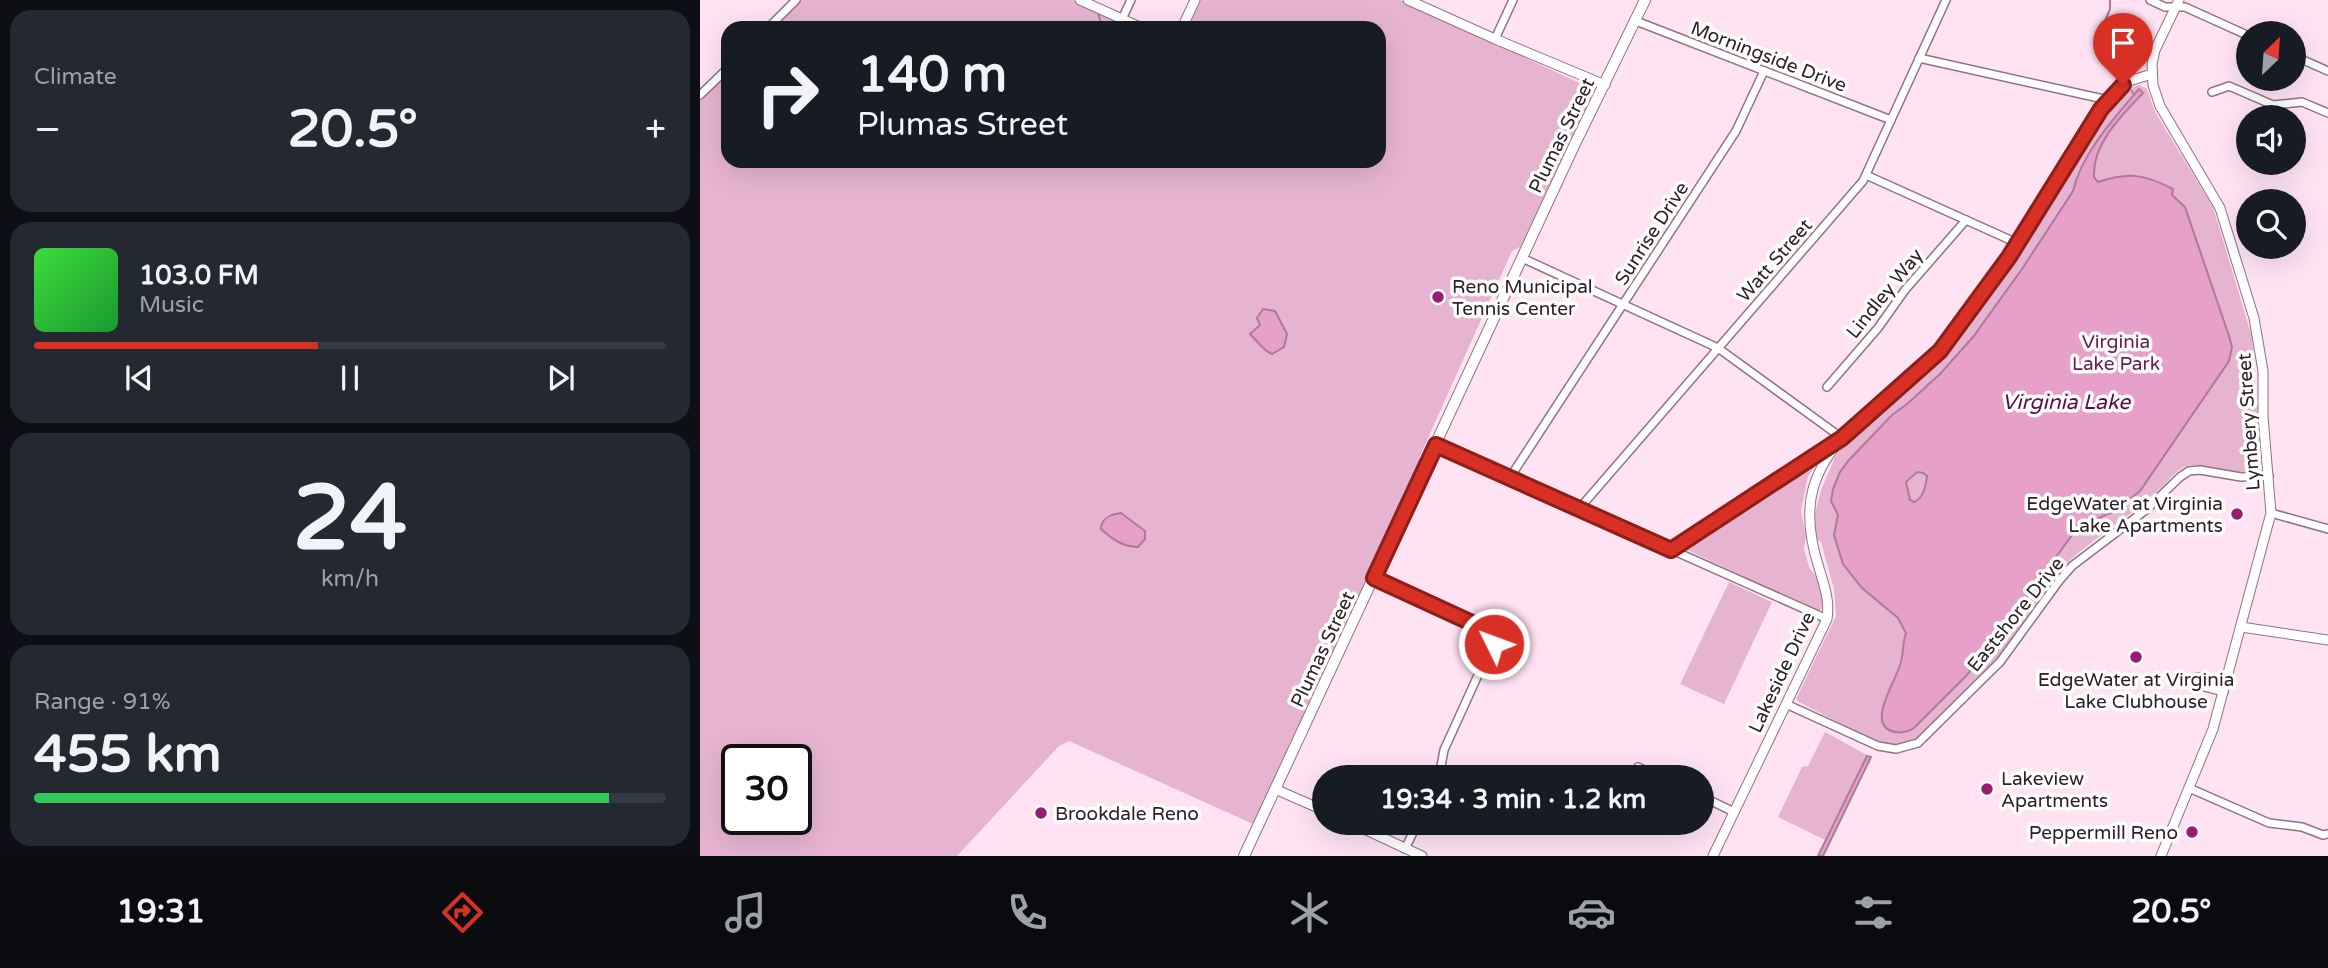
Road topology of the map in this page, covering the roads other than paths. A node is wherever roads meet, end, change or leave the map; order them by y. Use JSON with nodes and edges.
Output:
{"nodes":[{"id":1,"x":796,"y":0,"type":"edge"},
{"id":2,"x":1080,"y":0,"type":"edge"},
{"id":3,"x":1131,"y":0,"type":"edge"},
{"id":4,"x":1195,"y":0,"type":"edge"},
{"id":5,"x":1408,"y":0,"type":"edge"},
{"id":6,"x":1513,"y":0,"type":"edge"},
{"id":7,"x":1645,"y":0,"type":"edge"},
{"id":8,"x":1946,"y":0,"type":"edge"},
{"id":9,"x":2150,"y":0,"type":"edge"},
{"id":10,"x":2178,"y":4,"type":"edge"},
{"id":11,"x":1122,"y":19,"type":"junction"},
{"id":12,"x":775,"y":21,"type":"edge"},
{"id":13,"x":1126,"y":21,"type":"edge"},
{"id":14,"x":1185,"y":21,"type":"edge"},
{"id":15,"x":1636,"y":21,"type":"junction"},
{"id":16,"x":2236,"y":30,"type":"edge"},
{"id":17,"x":1495,"y":39,"type":"junction"},
{"id":18,"x":1919,"y":58,"type":"junction"},
{"id":19,"x":2306,"y":61,"type":"edge"},
{"id":20,"x":1562,"y":68,"type":"junction"},
{"id":21,"x":1764,"y":71,"type":"junction"},
{"id":22,"x":2328,"y":71,"type":"edge"},
{"id":23,"x":2151,"y":74,"type":"junction"},
{"id":24,"x":721,"y":75,"type":"edge"},
{"id":25,"x":1605,"y":85,"type":"junction"},
{"id":26,"x":2212,"y":92,"type":"dead end"},
{"id":27,"x":700,"y":95,"type":"edge"},
{"id":28,"x":1599,"y":97,"type":"junction"},
{"id":29,"x":2108,"y":100,"type":"junction"},
{"id":30,"x":2328,"y":113,"type":"edge"},
{"id":31,"x":1891,"y":120,"type":"junction"},
{"id":32,"x":1866,"y":175,"type":"junction"},
{"id":33,"x":1966,"y":220,"type":"junction"},
{"id":34,"x":2017,"y":243,"type":"junction"},
{"id":35,"x":1522,"y":258,"type":"junction"},
{"id":36,"x":1623,"y":305,"type":"junction"},
{"id":37,"x":1718,"y":348,"type":"junction"},
{"id":38,"x":1828,"y":387,"type":"dead end"},
{"id":39,"x":1842,"y":438,"type":"junction"},
{"id":40,"x":1436,"y":445,"type":"junction"},
{"id":41,"x":2269,"y":476,"type":"junction"},
{"id":42,"x":1509,"y":479,"type":"junction"},
{"id":43,"x":1578,"y":510,"type":"junction"},
{"id":44,"x":2271,"y":513,"type":"junction"},
{"id":45,"x":2328,"y":529,"type":"edge"},
{"id":46,"x":1671,"y":550,"type":"junction"},
{"id":47,"x":1374,"y":578,"type":"junction"},
{"id":48,"x":1827,"y":619,"type":"junction"},
{"id":49,"x":2241,"y":627,"type":"junction"},
{"id":50,"x":2328,"y":640,"type":"edge"},
{"id":51,"x":1786,"y":704,"type":"junction"},
{"id":52,"x":1441,"y":765,"type":"edge"},
{"id":53,"x":2189,"y":788,"type":"junction"},
{"id":54,"x":1275,"y":789,"type":"junction"},
{"id":55,"x":1714,"y":802,"type":"edge"},
{"id":56,"x":1312,"y":805,"type":"edge"},
{"id":57,"x":1734,"y":812,"type":"junction"},
{"id":58,"x":2328,"y":834,"type":"edge"},
{"id":59,"x":1376,"y":835,"type":"edge"},
{"id":60,"x":1412,"y":835,"type":"edge"},
{"id":61,"x":1405,"y":849,"type":"junction"},
{"id":62,"x":1244,"y":856,"type":"edge"},
{"id":63,"x":1422,"y":856,"type":"edge"},
{"id":64,"x":1713,"y":856,"type":"edge"},
{"id":65,"x":2161,"y":856,"type":"edge"}],
"edges":[{"from":1,"to":12,"type":"street"},
{"from":2,"to":11,"type":"street"},
{"from":3,"to":11,"type":"street"},
{"from":4,"to":14,"type":"street"},
{"from":5,"to":17,"type":"street"},
{"from":6,"to":17,"type":"street"},
{"from":7,"to":15,"type":"main road","name":"Plumas Street"},
{"from":8,"to":18,"type":"street","name":"Watt Street"},
{"from":9,"to":10,"type":"street"},
{"from":10,"to":16,"type":"street"},
{"from":10,"to":23,"type":"street"},
{"from":11,"to":13,"type":"street"},
{"from":15,"to":21,"type":"street","name":"Morningside Drive"},
{"from":15,"to":25,"type":"main road","name":"Plumas Street"},
{"from":17,"to":20,"type":"street"},
{"from":18,"to":29,"type":"street"},
{"from":18,"to":31,"type":"street","name":"Watt Street"},
{"from":19,"to":22,"type":"street"},
{"from":20,"to":25,"type":"street"},
{"from":20,"to":28,"type":"street"},
{"from":21,"to":31,"type":"street","name":"Morningside Drive"},
{"from":21,"to":36,"type":"street","name":"Sunrise Drive"},
{"from":23,"to":29,"type":"street","name":"Lakeside Drive"},
{"from":23,"to":41,"type":"street","name":"Lymbery Street"},
{"from":24,"to":27,"type":"street"},
{"from":25,"to":28,"type":"main road","name":"Plumas Street"},
{"from":26,"to":30,"type":"street"},
{"from":28,"to":35,"type":"main road","name":"Plumas Street"},
{"from":29,"to":34,"type":"street","name":"Lakeside Drive"},
{"from":31,"to":32,"type":"street","name":"Watt Street"},
{"from":32,"to":33,"type":"street"},
{"from":32,"to":37,"type":"street","name":"Watt Street"},
{"from":33,"to":34,"type":"street"},
{"from":33,"to":38,"type":"street","name":"Lindley Way"},
{"from":34,"to":39,"type":"street","name":"Lakeside Drive"},
{"from":35,"to":36,"type":"street"},
{"from":35,"to":40,"type":"main road","name":"Plumas Street"},
{"from":36,"to":37,"type":"street"},
{"from":36,"to":42,"type":"street","name":"Sunrise Drive"},
{"from":37,"to":39,"type":"street"},
{"from":37,"to":43,"type":"street","name":"Watt Street"},
{"from":39,"to":46,"type":"street"},
{"from":39,"to":48,"type":"street","name":"Lakeside Drive"},
{"from":40,"to":42,"type":"street"},
{"from":40,"to":47,"type":"main road","name":"Plumas Street"},
{"from":41,"to":44,"type":"street","name":"Lymbery Street"},
{"from":41,"to":51,"type":"street","name":"Eastshore Drive"},
{"from":42,"to":43,"type":"street"},
{"from":43,"to":46,"type":"street"},
{"from":44,"to":45,"type":"street"},
{"from":44,"to":49,"type":"street","name":"Lymbery Street"},
{"from":46,"to":48,"type":"street"},
{"from":47,"to":52,"type":"street"},
{"from":47,"to":54,"type":"main road","name":"Plumas Street"},
{"from":48,"to":51,"type":"street","name":"Lakeside Drive"},
{"from":49,"to":50,"type":"street"},
{"from":49,"to":53,"type":"street","name":"Lymbery Street"},
{"from":51,"to":57,"type":"street","name":"Lakeside Drive"},
{"from":53,"to":58,"type":"street"},
{"from":53,"to":65,"type":"street","name":"Lymbery Street"},
{"from":54,"to":56,"type":"street"},
{"from":54,"to":62,"type":"main road","name":"Plumas Street"},
{"from":55,"to":57,"type":"street"},
{"from":57,"to":64,"type":"street","name":"Lakeside Drive"},
{"from":59,"to":61,"type":"street"},
{"from":60,"to":61,"type":"street"},
{"from":61,"to":63,"type":"street"}]}
